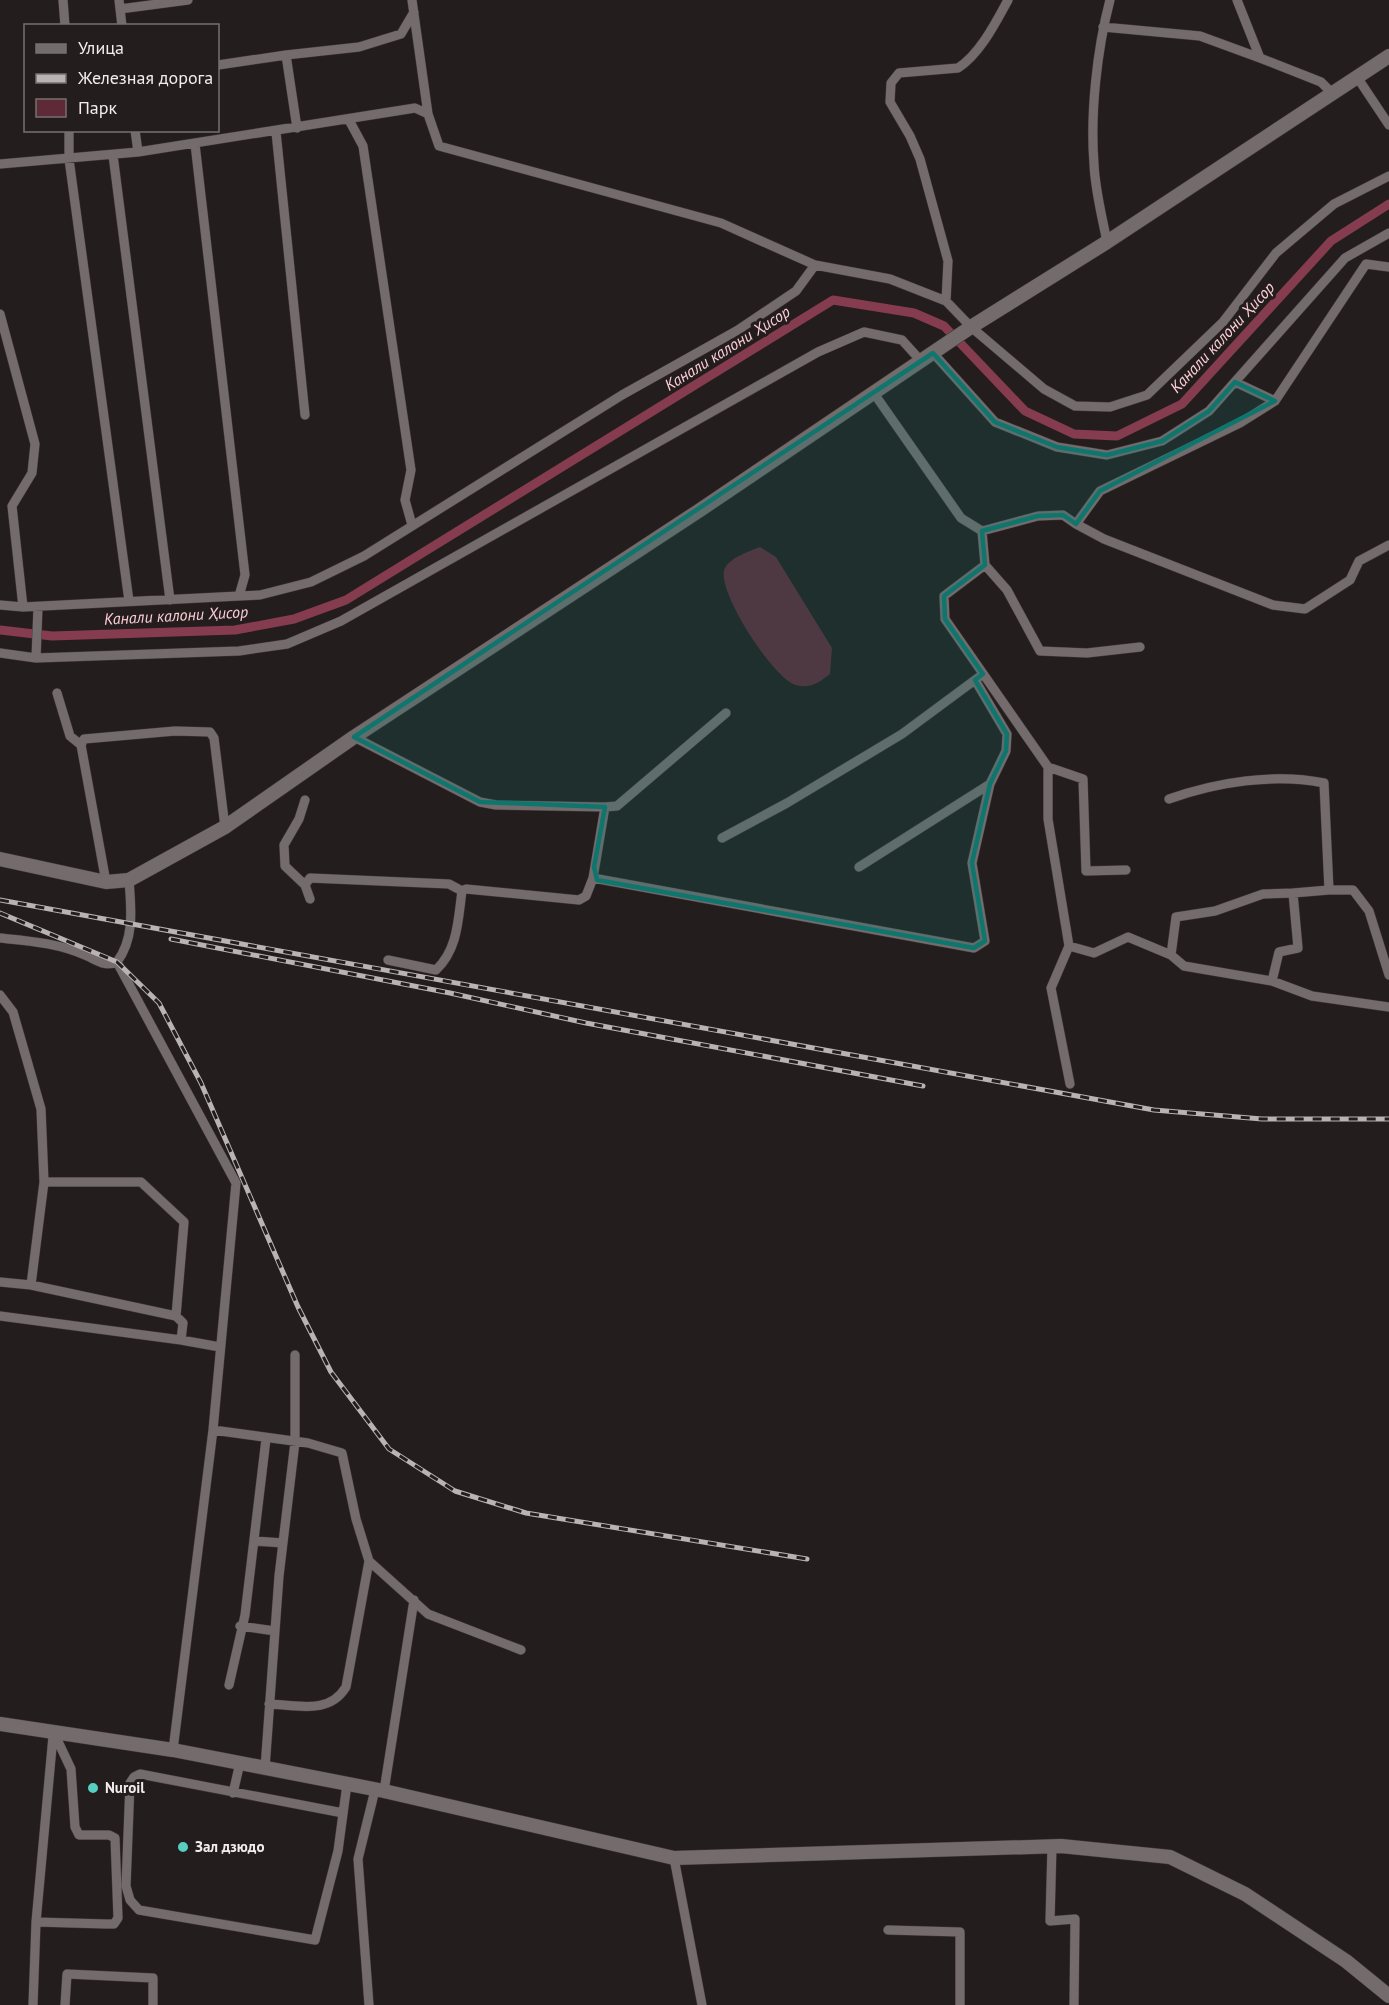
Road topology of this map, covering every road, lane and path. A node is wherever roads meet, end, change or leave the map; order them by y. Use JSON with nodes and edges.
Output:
{"nodes":[{"id":1,"x":63,"y":0,"type":"edge"},
{"id":2,"x":188,"y":0,"type":"edge"},
{"id":3,"x":412,"y":0,"type":"edge"},
{"id":4,"x":1008,"y":0,"type":"edge"},
{"id":5,"x":1110,"y":0,"type":"edge"},
{"id":6,"x":1238,"y":0,"type":"edge"},
{"id":7,"x":120,"y":5,"type":"edge"},
{"id":8,"x":414,"y":12,"type":"junction"},
{"id":9,"x":65,"y":24,"type":"edge"},
{"id":10,"x":122,"y":24,"type":"edge"},
{"id":11,"x":1103,"y":27,"type":"junction"},
{"id":12,"x":286,"y":55,"type":"junction"},
{"id":13,"x":1389,"y":56,"type":"edge"},
{"id":14,"x":1260,"y":58,"type":"junction"},
{"id":15,"x":219,"y":65,"type":"edge"},
{"id":16,"x":1357,"y":77,"type":"junction"},
{"id":17,"x":1332,"y":93,"type":"junction"},
{"id":18,"x":428,"y":114,"type":"junction"},
{"id":19,"x":349,"y":120,"type":"junction"},
{"id":20,"x":1389,"y":125,"type":"edge"},
{"id":21,"x":297,"y":129,"type":"junction"},
{"id":22,"x":69,"y":132,"type":"edge"},
{"id":23,"x":135,"y":132,"type":"edge"},
{"id":24,"x":276,"y":132,"type":"junction"},
{"id":25,"x":195,"y":144,"type":"junction"},
{"id":26,"x":138,"y":152,"type":"junction"},
{"id":27,"x":113,"y":155,"type":"junction"},
{"id":28,"x":69,"y":159,"type":"junction"},
{"id":29,"x":0,"y":164,"type":"edge"},
{"id":30,"x":1389,"y":176,"type":"edge"},
{"id":31,"x":1389,"y":233,"type":"edge"},
{"id":32,"x":1107,"y":242,"type":"junction"},
{"id":33,"x":815,"y":265,"type":"junction"},
{"id":34,"x":1389,"y":267,"type":"edge"},
{"id":35,"x":946,"y":301,"type":"junction"},
{"id":36,"x":0,"y":314,"type":"edge"},
{"id":37,"x":971,"y":327,"type":"junction"},
{"id":38,"x":933,"y":353,"type":"junction"},
{"id":39,"x":921,"y":361,"type":"junction"},
{"id":40,"x":1235,"y":382,"type":"junction"},
{"id":41,"x":873,"y":392,"type":"junction"},
{"id":42,"x":1275,"y":401,"type":"junction"},
{"id":43,"x":306,"y":415,"type":"dead end"},
{"id":44,"x":1076,"y":524,"type":"junction"},
{"id":45,"x":412,"y":525,"type":"junction"},
{"id":46,"x":982,"y":531,"type":"junction"},
{"id":47,"x":1389,"y":545,"type":"edge"},
{"id":48,"x":986,"y":565,"type":"junction"},
{"id":49,"x":239,"y":596,"type":"junction"},
{"id":50,"x":170,"y":600,"type":"junction"},
{"id":51,"x":129,"y":601,"type":"junction"},
{"id":52,"x":0,"y":605,"type":"edge"},
{"id":53,"x":23,"y":607,"type":"junction"},
{"id":54,"x":38,"y":610,"type":"junction"},
{"id":55,"x":1140,"y":647,"type":"dead end"},
{"id":56,"x":0,"y":653,"type":"edge"},
{"id":57,"x":37,"y":654,"type":"junction"},
{"id":58,"x":979,"y":677,"type":"junction"},
{"id":59,"x":57,"y":693,"type":"dead end"},
{"id":60,"x":726,"y":713,"type":"dead end"},
{"id":61,"x":354,"y":737,"type":"junction"},
{"id":62,"x":81,"y":745,"type":"junction"},
{"id":63,"x":1048,"y":767,"type":"junction"},
{"id":64,"x":990,"y":784,"type":"junction"},
{"id":65,"x":1169,"y":799,"type":"dead end"},
{"id":66,"x":305,"y":800,"type":"dead end"},
{"id":67,"x":605,"y":807,"type":"junction"},
{"id":68,"x":225,"y":827,"type":"junction"},
{"id":69,"x":722,"y":838,"type":"dead end"},
{"id":70,"x":0,"y":859,"type":"edge"},
{"id":71,"x":859,"y":867,"type":"dead end"},
{"id":72,"x":1126,"y":870,"type":"dead end"},
{"id":73,"x":592,"y":878,"type":"junction"},
{"id":74,"x":129,"y":880,"type":"junction"},
{"id":75,"x":106,"y":882,"type":"junction"},
{"id":76,"x":304,"y":885,"type":"junction"},
{"id":77,"x":1329,"y":890,"type":"junction"},
{"id":78,"x":462,"y":891,"type":"junction"},
{"id":79,"x":1293,"y":893,"type":"junction"},
{"id":80,"x":310,"y":899,"type":"dead end"},
{"id":81,"x":0,"y":938,"type":"edge"},
{"id":82,"x":1069,"y":946,"type":"junction"},
{"id":83,"x":1171,"y":955,"type":"junction"},
{"id":84,"x":388,"y":960,"type":"dead end"},
{"id":85,"x":117,"y":962,"type":"junction"},
{"id":86,"x":1389,"y":975,"type":"edge"},
{"id":87,"x":1272,"y":981,"type":"junction"},
{"id":88,"x":0,"y":994,"type":"edge"},
{"id":89,"x":1389,"y":1007,"type":"edge"},
{"id":90,"x":1070,"y":1084,"type":"dead end"},
{"id":91,"x":44,"y":1182,"type":"junction"},
{"id":92,"x":0,"y":1282,"type":"edge"},
{"id":93,"x":31,"y":1285,"type":"junction"},
{"id":94,"x":0,"y":1316,"type":"edge"},
{"id":95,"x":176,"y":1316,"type":"junction"},
{"id":96,"x":181,"y":1340,"type":"junction"},
{"id":97,"x":220,"y":1347,"type":"junction"},
{"id":98,"x":295,"y":1355,"type":"dead end"},
{"id":99,"x":213,"y":1430,"type":"junction"},
{"id":100,"x":266,"y":1439,"type":"junction"},
{"id":101,"x":295,"y":1442,"type":"junction"},
{"id":102,"x":255,"y":1541,"type":"junction"},
{"id":103,"x":283,"y":1543,"type":"junction"},
{"id":104,"x":369,"y":1561,"type":"junction"},
{"id":105,"x":414,"y":1600,"type":"junction"},
{"id":106,"x":240,"y":1626,"type":"junction"},
{"id":107,"x":275,"y":1631,"type":"junction"},
{"id":108,"x":521,"y":1650,"type":"dead end"},
{"id":109,"x":229,"y":1685,"type":"dead end"},
{"id":110,"x":269,"y":1704,"type":"junction"},
{"id":111,"x":0,"y":1724,"type":"edge"},
{"id":112,"x":54,"y":1733,"type":"junction"},
{"id":113,"x":172,"y":1750,"type":"junction"},
{"id":114,"x":240,"y":1763,"type":"junction"},
{"id":115,"x":265,"y":1768,"type":"junction"},
{"id":116,"x":347,"y":1784,"type":"junction"},
{"id":117,"x":379,"y":1791,"type":"junction"},
{"id":118,"x":233,"y":1793,"type":"junction"},
{"id":119,"x":343,"y":1813,"type":"junction"},
{"id":120,"x":1052,"y":1846,"type":"junction"},
{"id":121,"x":674,"y":1858,"type":"junction"},
{"id":122,"x":36,"y":1922,"type":"junction"},
{"id":123,"x":888,"y":1930,"type":"dead end"},
{"id":124,"x":1389,"y":1996,"type":"edge"},
{"id":125,"x":33,"y":2005,"type":"edge"},
{"id":126,"x":65,"y":2005,"type":"edge"},
{"id":127,"x":153,"y":2005,"type":"edge"},
{"id":128,"x":369,"y":2005,"type":"edge"},
{"id":129,"x":702,"y":2005,"type":"edge"},
{"id":130,"x":960,"y":2005,"type":"edge"},
{"id":131,"x":1074,"y":2005,"type":"edge"}],
"edges":[{"from":1,"to":9,"type":"street"},
{"from":2,"to":7,"type":"street"},
{"from":3,"to":8,"type":"street"},
{"from":4,"to":35,"type":"street"},
{"from":5,"to":11,"type":"street"},
{"from":6,"to":14,"type":"street"},
{"from":7,"to":10,"type":"street"},
{"from":8,"to":12,"type":"street"},
{"from":8,"to":18,"type":"street"},
{"from":11,"to":14,"type":"street"},
{"from":11,"to":32,"type":"street"},
{"from":12,"to":15,"type":"street"},
{"from":12,"to":21,"type":"street"},
{"from":13,"to":16,"type":"main road"},
{"from":14,"to":17,"type":"street"},
{"from":16,"to":17,"type":"main road"},
{"from":16,"to":20,"type":"street"},
{"from":17,"to":32,"type":"main road"},
{"from":18,"to":19,"type":"street"},
{"from":18,"to":33,"type":"street"},
{"from":19,"to":21,"type":"street"},
{"from":19,"to":45,"type":"street"},
{"from":21,"to":24,"type":"street"},
{"from":22,"to":28,"type":"street"},
{"from":23,"to":26,"type":"street"},
{"from":24,"to":25,"type":"street"},
{"from":24,"to":43,"type":"street"},
{"from":25,"to":26,"type":"street"},
{"from":25,"to":49,"type":"street"},
{"from":26,"to":27,"type":"street"},
{"from":27,"to":28,"type":"street"},
{"from":27,"to":50,"type":"street"},
{"from":28,"to":29,"type":"street"},
{"from":28,"to":51,"type":"street"},
{"from":30,"to":37,"type":"street"},
{"from":31,"to":40,"type":"street"},
{"from":32,"to":37,"type":"main road"},
{"from":33,"to":35,"type":"street"},
{"from":33,"to":45,"type":"street"},
{"from":34,"to":42,"type":"street"},
{"from":35,"to":37,"type":"street"},
{"from":36,"to":53,"type":"street"},
{"from":37,"to":38,"type":"main road"},
{"from":38,"to":39,"type":"main road"},
{"from":38,"to":40,"type":"street"},
{"from":39,"to":41,"type":"main road"},
{"from":39,"to":57,"type":"street"},
{"from":40,"to":42,"type":"street"},
{"from":41,"to":46,"type":"street"},
{"from":41,"to":61,"type":"main road"},
{"from":42,"to":44,"type":"street"},
{"from":44,"to":46,"type":"street"},
{"from":44,"to":47,"type":"street"},
{"from":45,"to":49,"type":"street"},
{"from":46,"to":48,"type":"street"},
{"from":48,"to":55,"type":"street"},
{"from":48,"to":58,"type":"street"},
{"from":49,"to":50,"type":"street"},
{"from":50,"to":51,"type":"street"},
{"from":51,"to":54,"type":"street"},
{"from":52,"to":53,"type":"street"},
{"from":53,"to":54,"type":"street"},
{"from":54,"to":57,"type":"street"},
{"from":56,"to":57,"type":"street"},
{"from":58,"to":63,"type":"street"},
{"from":58,"to":64,"type":"street"},
{"from":58,"to":69,"type":"street"},
{"from":59,"to":62,"type":"street"},
{"from":60,"to":67,"type":"street"},
{"from":61,"to":67,"type":"street"},
{"from":61,"to":68,"type":"main road"},
{"from":62,"to":68,"type":"street"},
{"from":62,"to":75,"type":"street"},
{"from":63,"to":72,"type":"street"},
{"from":63,"to":82,"type":"street"},
{"from":64,"to":71,"type":"street"},
{"from":64,"to":73,"type":"street"},
{"from":65,"to":77,"type":"street"},
{"from":66,"to":76,"type":"street"},
{"from":67,"to":73,"type":"street"},
{"from":68,"to":74,"type":"main road"},
{"from":70,"to":75,"type":"main road"},
{"from":73,"to":78,"type":"street"},
{"from":74,"to":75,"type":"main road"},
{"from":74,"to":85,"type":"street"},
{"from":76,"to":78,"type":"street"},
{"from":76,"to":80,"type":"street"},
{"from":77,"to":79,"type":"street"},
{"from":77,"to":86,"type":"street"},
{"from":78,"to":84,"type":"street"},
{"from":79,"to":83,"type":"street"},
{"from":79,"to":87,"type":"street"},
{"from":81,"to":85,"type":"street"},
{"from":82,"to":83,"type":"street"},
{"from":82,"to":90,"type":"street"},
{"from":83,"to":87,"type":"street"},
{"from":85,"to":97,"type":"street"},
{"from":87,"to":89,"type":"street"},
{"from":88,"to":91,"type":"street"},
{"from":91,"to":93,"type":"street"},
{"from":91,"to":95,"type":"street"},
{"from":92,"to":93,"type":"street"},
{"from":93,"to":95,"type":"street"},
{"from":94,"to":96,"type":"street"},
{"from":95,"to":96,"type":"street"},
{"from":96,"to":97,"type":"street"},
{"from":97,"to":99,"type":"street"},
{"from":98,"to":101,"type":"street"},
{"from":99,"to":100,"type":"street"},
{"from":99,"to":113,"type":"street"},
{"from":100,"to":101,"type":"street"},
{"from":100,"to":102,"type":"street"},
{"from":101,"to":103,"type":"street"},
{"from":101,"to":104,"type":"street"},
{"from":102,"to":103,"type":"street"},
{"from":102,"to":106,"type":"street"},
{"from":103,"to":107,"type":"street"},
{"from":104,"to":105,"type":"street"},
{"from":104,"to":110,"type":"street"},
{"from":105,"to":108,"type":"street"},
{"from":105,"to":117,"type":"street"},
{"from":106,"to":107,"type":"street"},
{"from":106,"to":109,"type":"street"},
{"from":107,"to":110,"type":"street"},
{"from":110,"to":115,"type":"street"},
{"from":111,"to":112,"type":"main road"},
{"from":112,"to":113,"type":"main road"},
{"from":112,"to":122,"type":"street"},
{"from":112,"to":122,"type":"street"},
{"from":113,"to":114,"type":"main road"},
{"from":114,"to":115,"type":"main road"},
{"from":114,"to":118,"type":"street"},
{"from":115,"to":116,"type":"main road"},
{"from":116,"to":117,"type":"main road"},
{"from":116,"to":119,"type":"street"},
{"from":117,"to":121,"type":"main road"},
{"from":117,"to":128,"type":"street"},
{"from":118,"to":119,"type":"street"},
{"from":118,"to":119,"type":"street"},
{"from":120,"to":121,"type":"main road"},
{"from":120,"to":124,"type":"main road"},
{"from":120,"to":131,"type":"street"},
{"from":121,"to":129,"type":"street"},
{"from":122,"to":125,"type":"street"},
{"from":123,"to":130,"type":"street"},
{"from":126,"to":127,"type":"street"}]}
